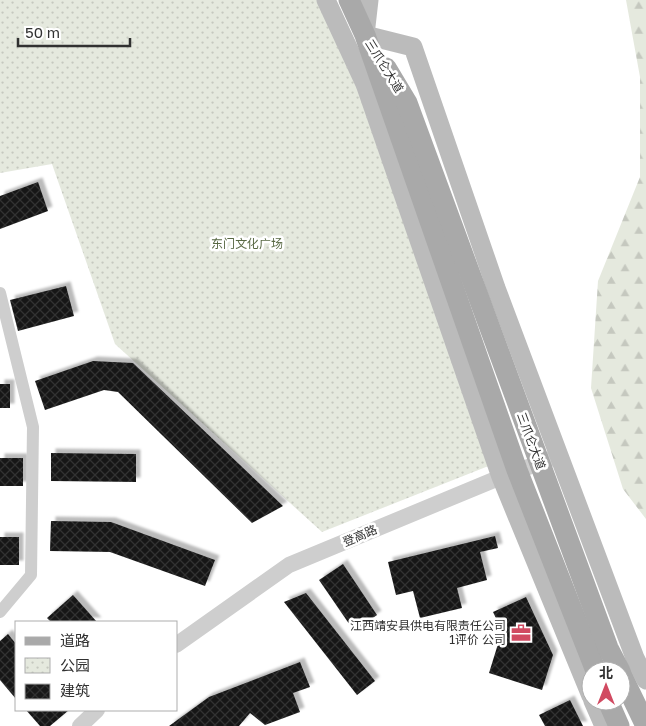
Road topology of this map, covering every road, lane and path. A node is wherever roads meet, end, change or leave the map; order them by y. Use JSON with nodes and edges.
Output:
{"nodes":[{"id":1,"x":326,"y":0,"type":"edge"},
{"id":2,"x":349,"y":0,"type":"edge"},
{"id":3,"x":367,"y":0,"type":"edge"},
{"id":4,"x":365,"y":35,"type":"junction"},
{"id":5,"x":0,"y":293,"type":"edge"},
{"id":6,"x":559,"y":455,"type":"junction"},
{"id":7,"x":539,"y":463,"type":"junction"},
{"id":8,"x":509,"y":474,"type":"junction"},
{"id":9,"x":0,"y":612,"type":"edge"},
{"id":10,"x":178,"y":644,"type":"edge"},
{"id":11,"x":592,"y":661,"type":"edge"},
{"id":12,"x":614,"y":661,"type":"edge"},
{"id":13,"x":581,"y":669,"type":"edge"},
{"id":14,"x":646,"y":680,"type":"edge"},
{"id":15,"x":631,"y":695,"type":"edge"},
{"id":16,"x":96,"y":711,"type":"edge"},
{"id":17,"x":597,"y":711,"type":"edge"},
{"id":18,"x":613,"y":711,"type":"edge"},
{"id":19,"x":80,"y":726,"type":"edge"},
{"id":20,"x":604,"y":726,"type":"edge"},
{"id":21,"x":620,"y":726,"type":"edge"},
{"id":22,"x":646,"y":726,"type":"edge"}],
"edges":[{"from":1,"to":8,"type":"main road"},
{"from":2,"to":4,"type":"main road"},
{"from":3,"to":4,"type":"main road"},
{"from":4,"to":6,"type":"main road"},
{"from":4,"to":7,"type":"main road","name":"三爪仑大道"},
{"from":4,"to":8,"type":"main road","name":"三爪仑大道"},
{"from":5,"to":9,"type":"street"},
{"from":6,"to":7,"type":"street","name":"登高路"},
{"from":6,"to":14,"type":"main road"},
{"from":7,"to":8,"type":"street","name":"登高路"},
{"from":7,"to":12,"type":"main road","name":"三爪仑大道"},
{"from":8,"to":10,"type":"street","name":"登高路"},
{"from":8,"to":11,"type":"main road","name":"三爪仑大道"},
{"from":8,"to":13,"type":"main road"},
{"from":15,"to":22,"type":"main road","name":"三爪仑大道"},
{"from":16,"to":19,"type":"street"},
{"from":17,"to":20,"type":"main road"},
{"from":18,"to":21,"type":"main road"}]}
